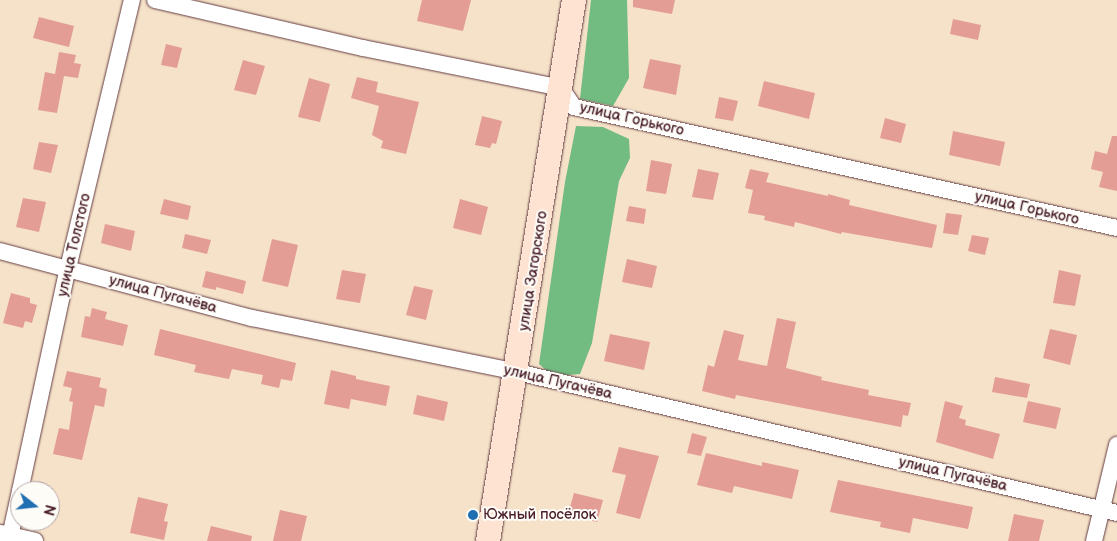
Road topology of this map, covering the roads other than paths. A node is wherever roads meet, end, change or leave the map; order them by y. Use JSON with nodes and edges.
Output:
{"nodes":[{"id":1,"x":132,"y":0,"type":"edge"},
{"id":2,"x":155,"y":0,"type":"edge"},
{"id":3,"x":574,"y":0,"type":"edge"},
{"id":4,"x":561,"y":88,"type":"junction"},
{"id":5,"x":1117,"y":228,"type":"edge"},
{"id":6,"x":0,"y":252,"type":"edge"},
{"id":7,"x":68,"y":268,"type":"junction"},
{"id":8,"x":517,"y":372,"type":"junction"},
{"id":9,"x":1117,"y":445,"type":"edge"},
{"id":10,"x":22,"y":481,"type":"edge"},
{"id":11,"x":1109,"y":511,"type":"edge"},
{"id":12,"x":7,"y":536,"type":"edge"},
{"id":13,"x":35,"y":541,"type":"edge"},
{"id":14,"x":488,"y":541,"type":"edge"},
{"id":15,"x":1094,"y":541,"type":"edge"}],
"edges":[{"from":1,"to":7,"type":"street","name":"улица Толстого"},
{"from":2,"to":4,"type":"street"},
{"from":3,"to":4,"type":"main road","name":"улица Загорского"},
{"from":4,"to":5,"type":"street","name":"улица Горького"},
{"from":4,"to":8,"type":"main road","name":"улица Загорского"},
{"from":6,"to":7,"type":"street","name":"улица Пугачёва"},
{"from":7,"to":8,"type":"street","name":"улица Пугачёва"},
{"from":7,"to":10,"type":"street","name":"улица Толстого"},
{"from":8,"to":11,"type":"street","name":"улица Пугачёва"},
{"from":8,"to":14,"type":"main road","name":"улица Загорского"},
{"from":9,"to":11,"type":"street"},
{"from":11,"to":15,"type":"street"},
{"from":12,"to":13,"type":"street"}]}
